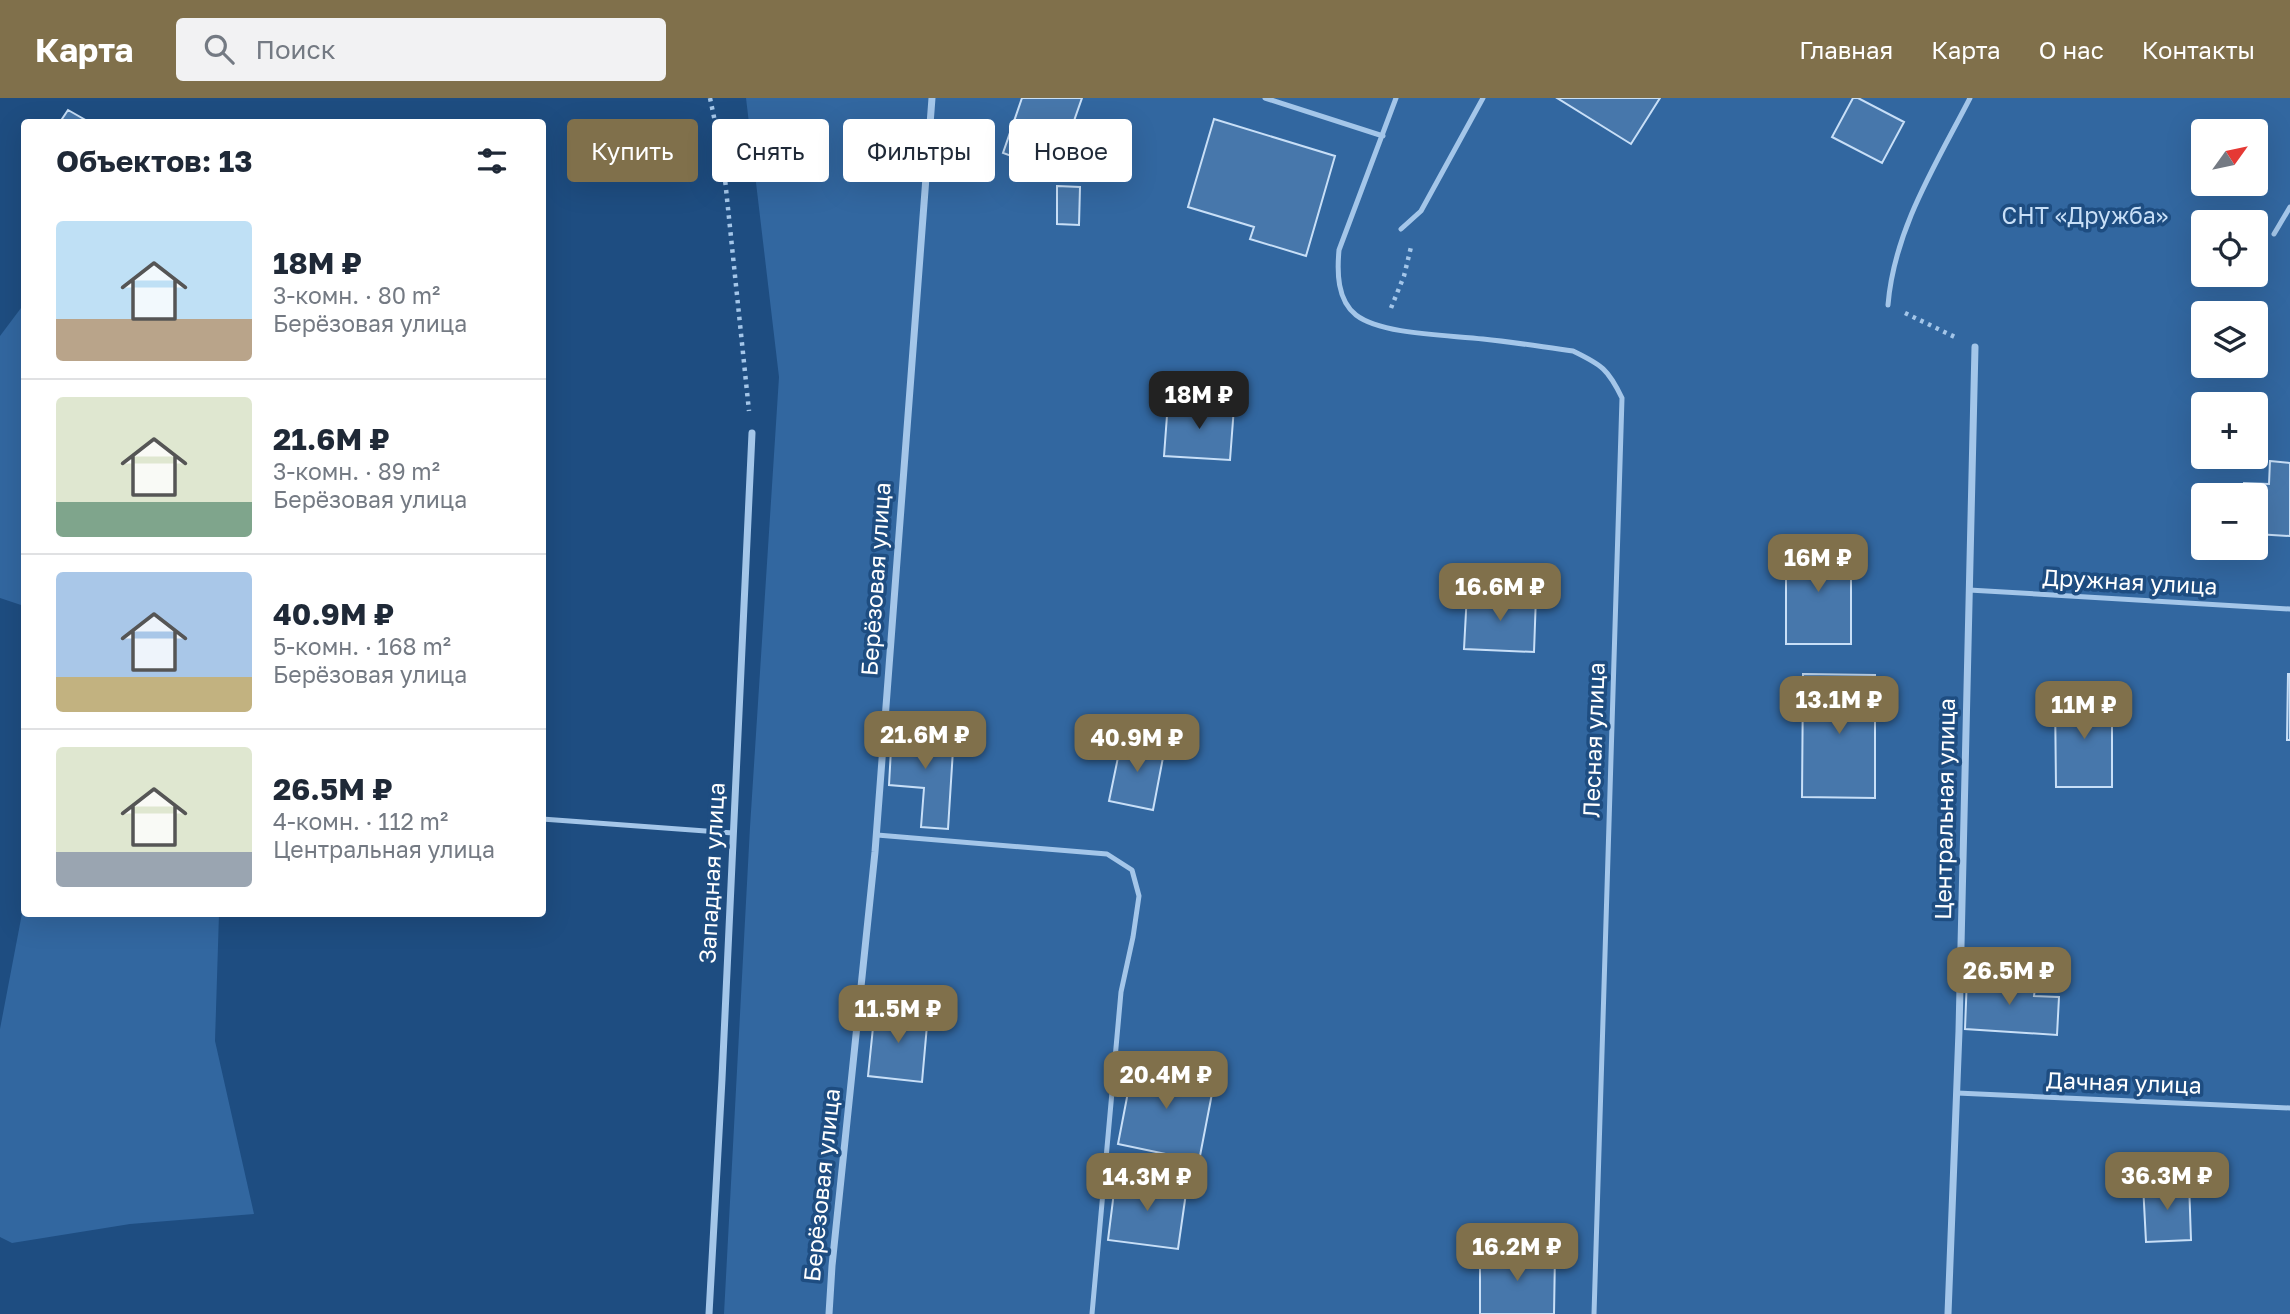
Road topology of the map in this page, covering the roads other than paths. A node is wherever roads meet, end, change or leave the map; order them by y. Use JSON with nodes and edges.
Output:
{"nodes":[{"id":1,"x":932,"y":98,"type":"edge"},
{"id":2,"x":1265,"y":98,"type":"edge"},
{"id":3,"x":1396,"y":98,"type":"edge"},
{"id":4,"x":1483,"y":98,"type":"edge"},
{"id":5,"x":1970,"y":98,"type":"edge"},
{"id":6,"x":1383,"y":136,"type":"junction"},
{"id":7,"x":2290,"y":207,"type":"edge"},
{"id":8,"x":1401,"y":229,"type":"dead end"},
{"id":9,"x":2274,"y":234,"type":"dead end"},
{"id":10,"x":1888,"y":305,"type":"road end"},
{"id":11,"x":1975,"y":347,"type":"road end"},
{"id":12,"x":752,"y":433,"type":"road end"},
{"id":13,"x":1969,"y":590,"type":"junction"},
{"id":14,"x":2290,"y":608,"type":"edge"},
{"id":15,"x":546,"y":819,"type":"edge"},
{"id":16,"x":733,"y":833,"type":"junction"},
{"id":17,"x":877,"y":835,"type":"junction"},
{"id":18,"x":1956,"y":1093,"type":"junction"},
{"id":19,"x":2290,"y":1108,"type":"edge"},
{"id":20,"x":709,"y":1314,"type":"edge"},
{"id":21,"x":829,"y":1314,"type":"edge"},
{"id":22,"x":1092,"y":1314,"type":"edge"},
{"id":23,"x":1594,"y":1314,"type":"edge"},
{"id":24,"x":1948,"y":1314,"type":"edge"}],
"edges":[{"from":1,"to":17,"type":"street","name":"Берёзовая улица"},
{"from":2,"to":6,"type":"lane"},
{"from":3,"to":6,"type":"lane","name":"Лесная улица"},
{"from":4,"to":8,"type":"lane"},
{"from":5,"to":10,"type":"lane"},
{"from":6,"to":23,"type":"lane","name":"Лесная улица"},
{"from":7,"to":9,"type":"lane"},
{"from":11,"to":13,"type":"street","name":"Центральная улица"},
{"from":12,"to":16,"type":"street","name":"Западная улица"},
{"from":13,"to":14,"type":"lane","name":"Дружная улица"},
{"from":13,"to":18,"type":"street","name":"Центральная улица"},
{"from":15,"to":16,"type":"lane"},
{"from":16,"to":20,"type":"street","name":"Западная улица"},
{"from":17,"to":21,"type":"street","name":"Берёзовая улица"},
{"from":17,"to":22,"type":"lane"},
{"from":18,"to":19,"type":"lane","name":"Дачная улица"},
{"from":18,"to":24,"type":"street","name":"Центральная улица"}]}
